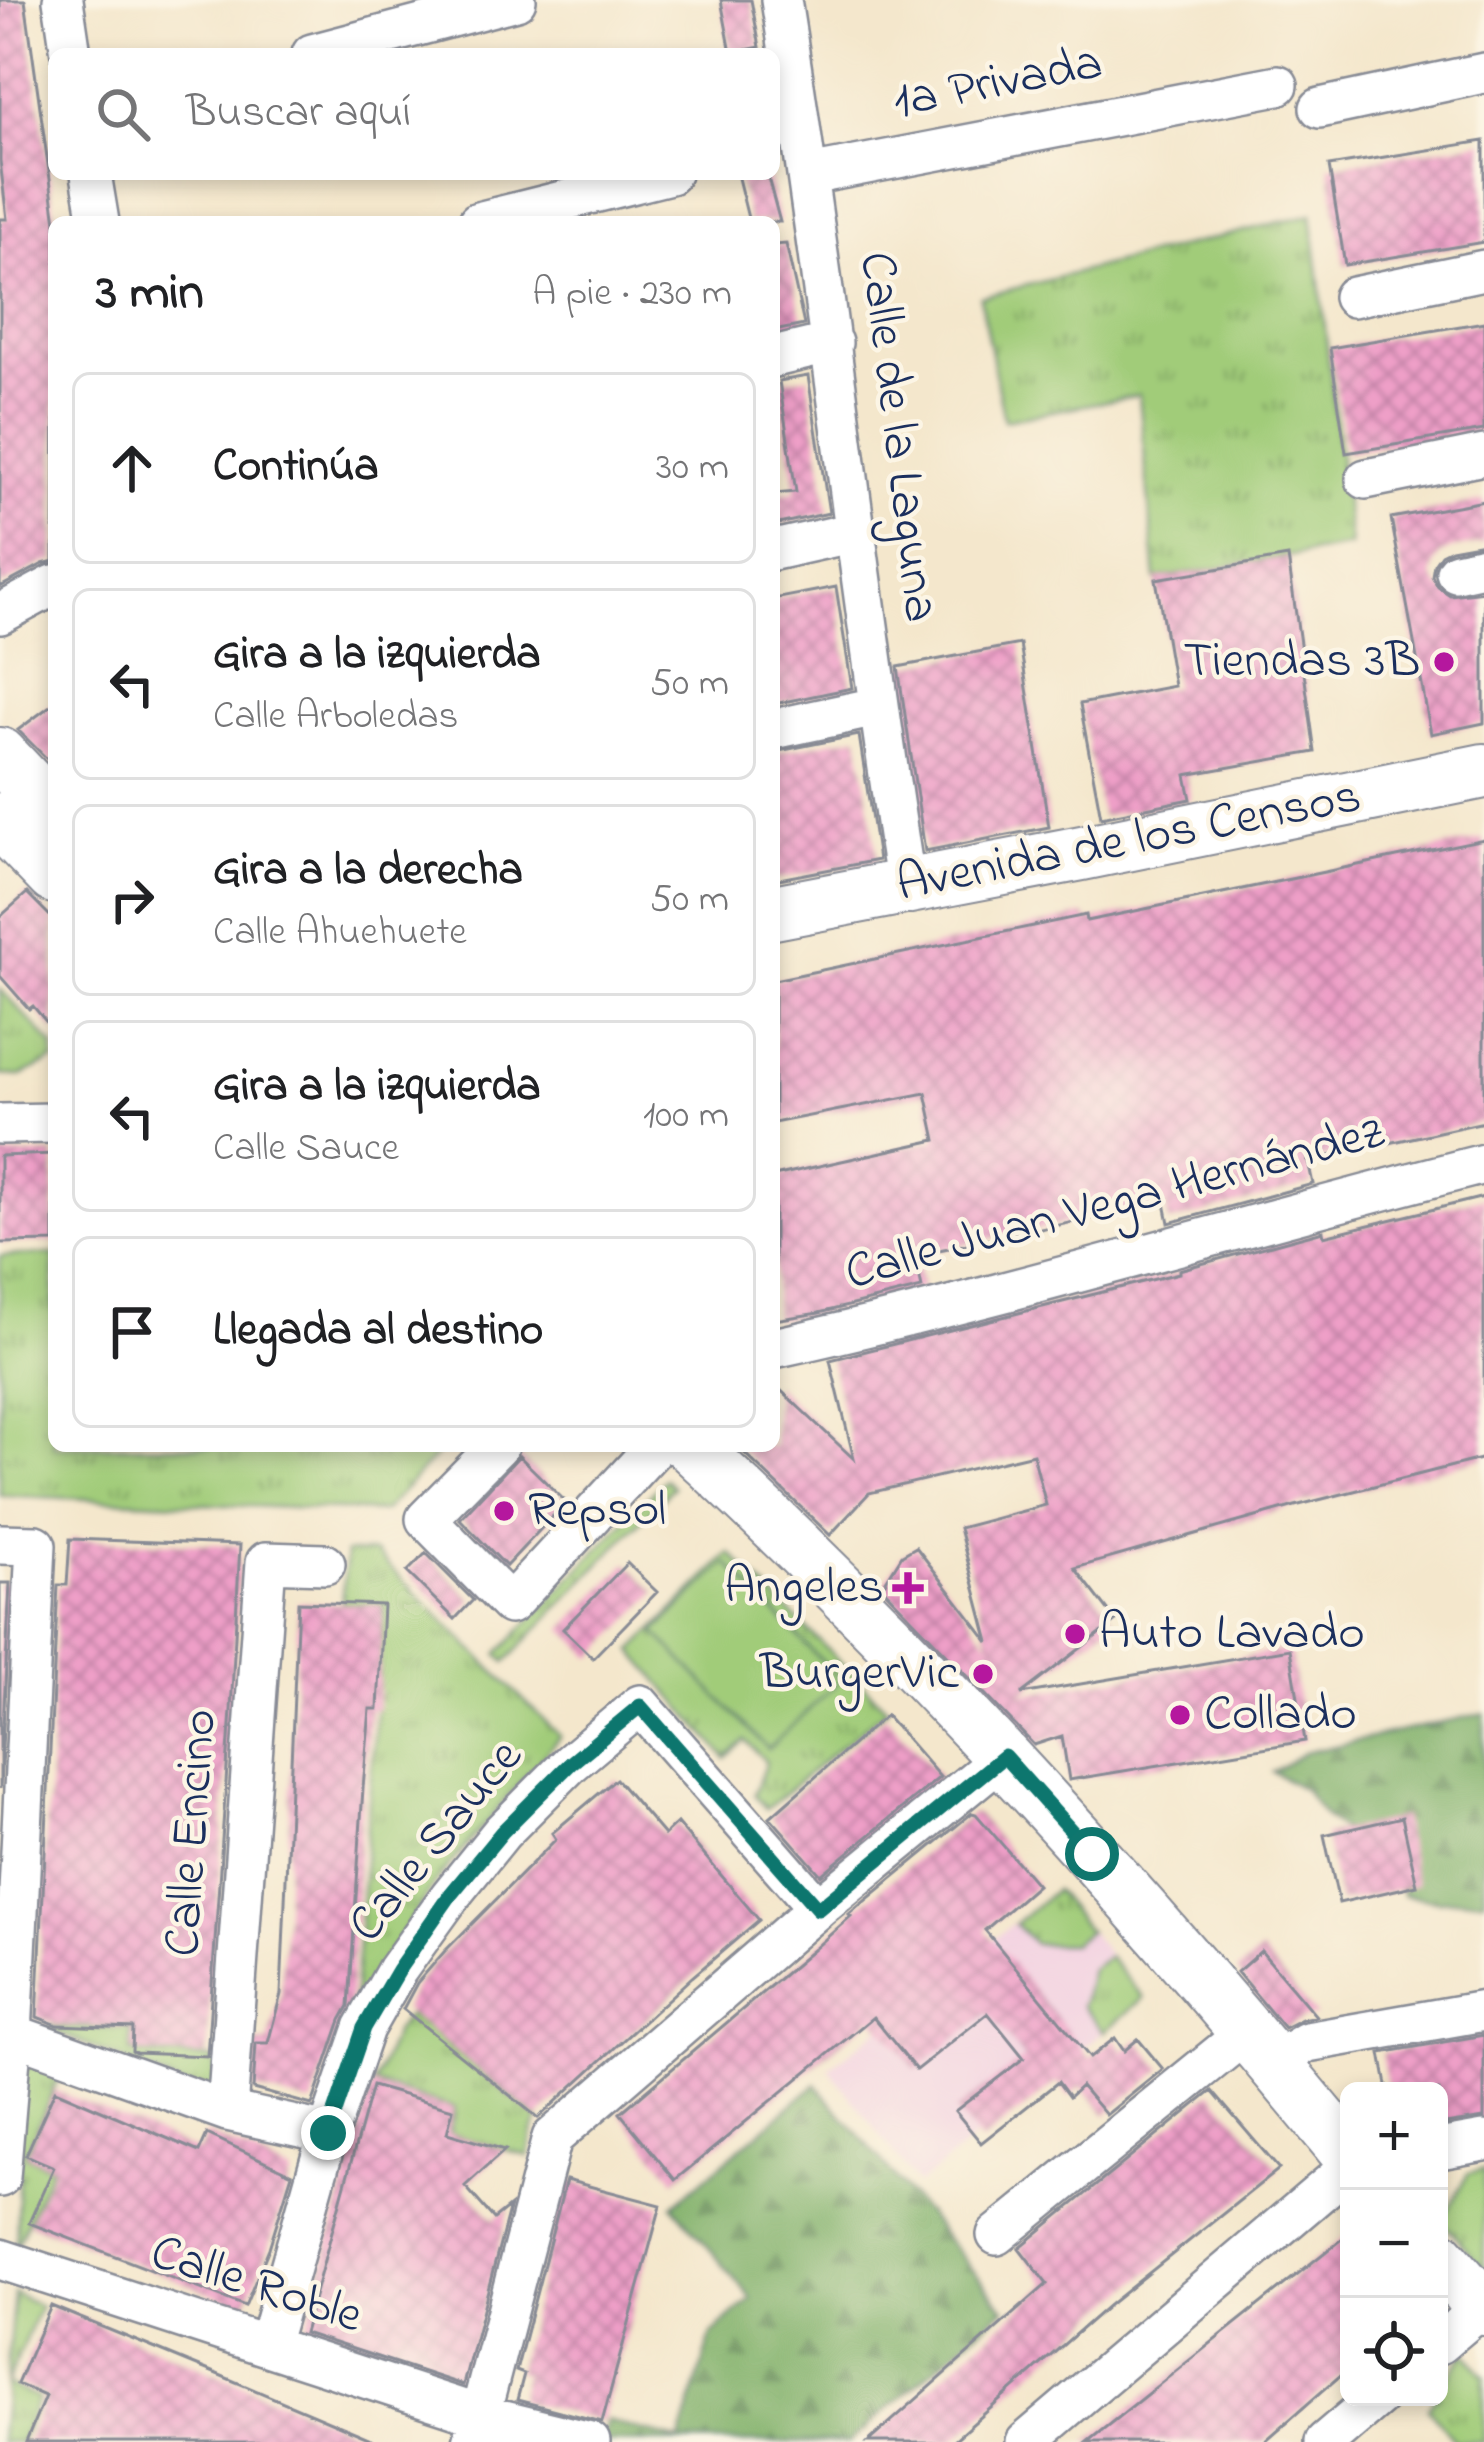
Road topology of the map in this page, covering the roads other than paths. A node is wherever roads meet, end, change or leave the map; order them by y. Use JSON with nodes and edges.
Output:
{"nodes":[{"id":1,"x":63,"y":0,"type":"edge"},
{"id":2,"x":516,"y":0,"type":"edge"},
{"id":3,"x":781,"y":0,"type":"edge"},
{"id":4,"x":70,"y":48,"type":"edge"},
{"id":5,"x":335,"y":48,"type":"edge"},
{"id":6,"x":1484,"y":73,"type":"edge"},
{"id":7,"x":1278,"y":86,"type":"dead end"},
{"id":8,"x":1320,"y":108,"type":"dead end"},
{"id":9,"x":796,"y":154,"type":"edge"},
{"id":10,"x":92,"y":180,"type":"edge"},
{"id":11,"x":646,"y":180,"type":"edge"},
{"id":12,"x":97,"y":216,"type":"edge"},
{"id":13,"x":502,"y":216,"type":"edge"},
{"id":14,"x":1484,"y":270,"type":"edge"},
{"id":15,"x":1352,"y":297,"type":"dead end"},
{"id":16,"x":832,"y":343,"type":"junction"},
{"id":17,"x":780,"y":356,"type":"edge"},
{"id":18,"x":1484,"y":455,"type":"edge"},
{"id":19,"x":1366,"y":479,"type":"dead end"},
{"id":20,"x":855,"y":532,"type":"junction"},
{"id":21,"x":780,"y":549,"type":"edge"},
{"id":22,"x":48,"y":588,"type":"edge"},
{"id":23,"x":0,"y":614,"type":"edge"},
{"id":24,"x":878,"y":707,"type":"junction"},
{"id":25,"x":780,"y":728,"type":"edge"},
{"id":26,"x":0,"y":755,"type":"edge"},
{"id":27,"x":1484,"y":772,"type":"edge"},
{"id":28,"x":48,"y":806,"type":"edge"},
{"id":29,"x":0,"y":820,"type":"edge"},
{"id":30,"x":48,"y":870,"type":"edge"},
{"id":31,"x":906,"y":887,"type":"junction"},
{"id":32,"x":780,"y":911,"type":"edge"},
{"id":33,"x":48,"y":1123,"type":"edge"},
{"id":34,"x":0,"y":1124,"type":"edge"},
{"id":35,"x":1484,"y":1164,"type":"edge"},
{"id":36,"x":780,"y":1347,"type":"edge"},
{"id":37,"x":492,"y":1452,"type":"edge"},
{"id":38,"x":650,"y":1452,"type":"edge"},
{"id":39,"x":698,"y":1452,"type":"edge"},
{"id":40,"x":0,"y":1544,"type":"edge"},
{"id":41,"x":325,"y":1564,"type":"dead end"},
{"id":42,"x":1004,"y":1756,"type":"junction"},
{"id":43,"x":818,"y":1909,"type":"junction"},
{"id":44,"x":1484,"y":2011,"type":"edge"},
{"id":45,"x":12,"y":2034,"type":"junction"},
{"id":46,"x":1260,"y":2047,"type":"junction"},
{"id":47,"x":227,"y":2111,"type":"junction"},
{"id":48,"x":328,"y":2133,"type":"junction"},
{"id":49,"x":1484,"y":2141,"type":"edge"},
{"id":50,"x":1340,"y":2143,"type":"edge"},
{"id":51,"x":1448,"y":2147,"type":"edge"},
{"id":52,"x":1340,"y":2176,"type":"edge"},
{"id":53,"x":0,"y":2177,"type":"edge"},
{"id":54,"x":997,"y":2236,"type":"dead end"},
{"id":55,"x":0,"y":2259,"type":"edge"},
{"id":56,"x":1448,"y":2267,"type":"edge"},
{"id":57,"x":1484,"y":2307,"type":"edge"},
{"id":58,"x":1448,"y":2337,"type":"edge"},
{"id":59,"x":268,"y":2346,"type":"junction"},
{"id":60,"x":1370,"y":2406,"type":"edge"},
{"id":61,"x":476,"y":2428,"type":"edge"},
{"id":62,"x":1342,"y":2436,"type":"edge"},
{"id":63,"x":590,"y":2442,"type":"edge"},
{"id":64,"x":1027,"y":2442,"type":"edge"}],
"edges":[{"from":1,"to":4,"type":"street"},
{"from":2,"to":5,"type":"street"},
{"from":3,"to":9,"type":"street","name":"Calle de la Laguna"},
{"from":6,"to":8,"type":"street"},
{"from":7,"to":9,"type":"street","name":"1a Privada"},
{"from":9,"to":16,"type":"street","name":"Calle de la Laguna"},
{"from":10,"to":12,"type":"street"},
{"from":11,"to":13,"type":"street"},
{"from":14,"to":15,"type":"street"},
{"from":16,"to":17,"type":"street"},
{"from":16,"to":20,"type":"street","name":"Calle de la Laguna"},
{"from":18,"to":19,"type":"street"},
{"from":20,"to":21,"type":"street"},
{"from":20,"to":24,"type":"street","name":"Calle de la Laguna"},
{"from":22,"to":23,"type":"street"},
{"from":24,"to":25,"type":"street"},
{"from":24,"to":31,"type":"street","name":"Calle de la Laguna"},
{"from":26,"to":28,"type":"street"},
{"from":27,"to":31,"type":"street","name":"Avenida de los Censos"},
{"from":29,"to":30,"type":"street"},
{"from":31,"to":32,"type":"street","name":"Avenida de los Censos"},
{"from":33,"to":34,"type":"street"},
{"from":35,"to":36,"type":"street","name":"Calle Juan Vega Hernández"},
{"from":37,"to":38,"type":"street"},
{"from":39,"to":42,"type":"street"},
{"from":40,"to":45,"type":"street"},
{"from":41,"to":47,"type":"street","name":"Calle Encino"},
{"from":42,"to":43,"type":"street"},
{"from":42,"to":46,"type":"street"},
{"from":43,"to":48,"type":"street","name":"Calle Sauce"},
{"from":43,"to":61,"type":"street"},
{"from":44,"to":46,"type":"street"},
{"from":45,"to":47,"type":"street"},
{"from":45,"to":53,"type":"street"},
{"from":46,"to":50,"type":"street"},
{"from":46,"to":54,"type":"street"},
{"from":47,"to":48,"type":"street"},
{"from":48,"to":59,"type":"street","name":"Calle Sauce"},
{"from":49,"to":51,"type":"street"},
{"from":52,"to":64,"type":"street"},
{"from":55,"to":59,"type":"street","name":"Calle Roble"},
{"from":56,"to":57,"type":"street"},
{"from":57,"to":58,"type":"street"},
{"from":59,"to":61,"type":"street","name":"Calle Roble"},
{"from":60,"to":62,"type":"street"},
{"from":61,"to":63,"type":"street","name":"Calle Roble"}]}
